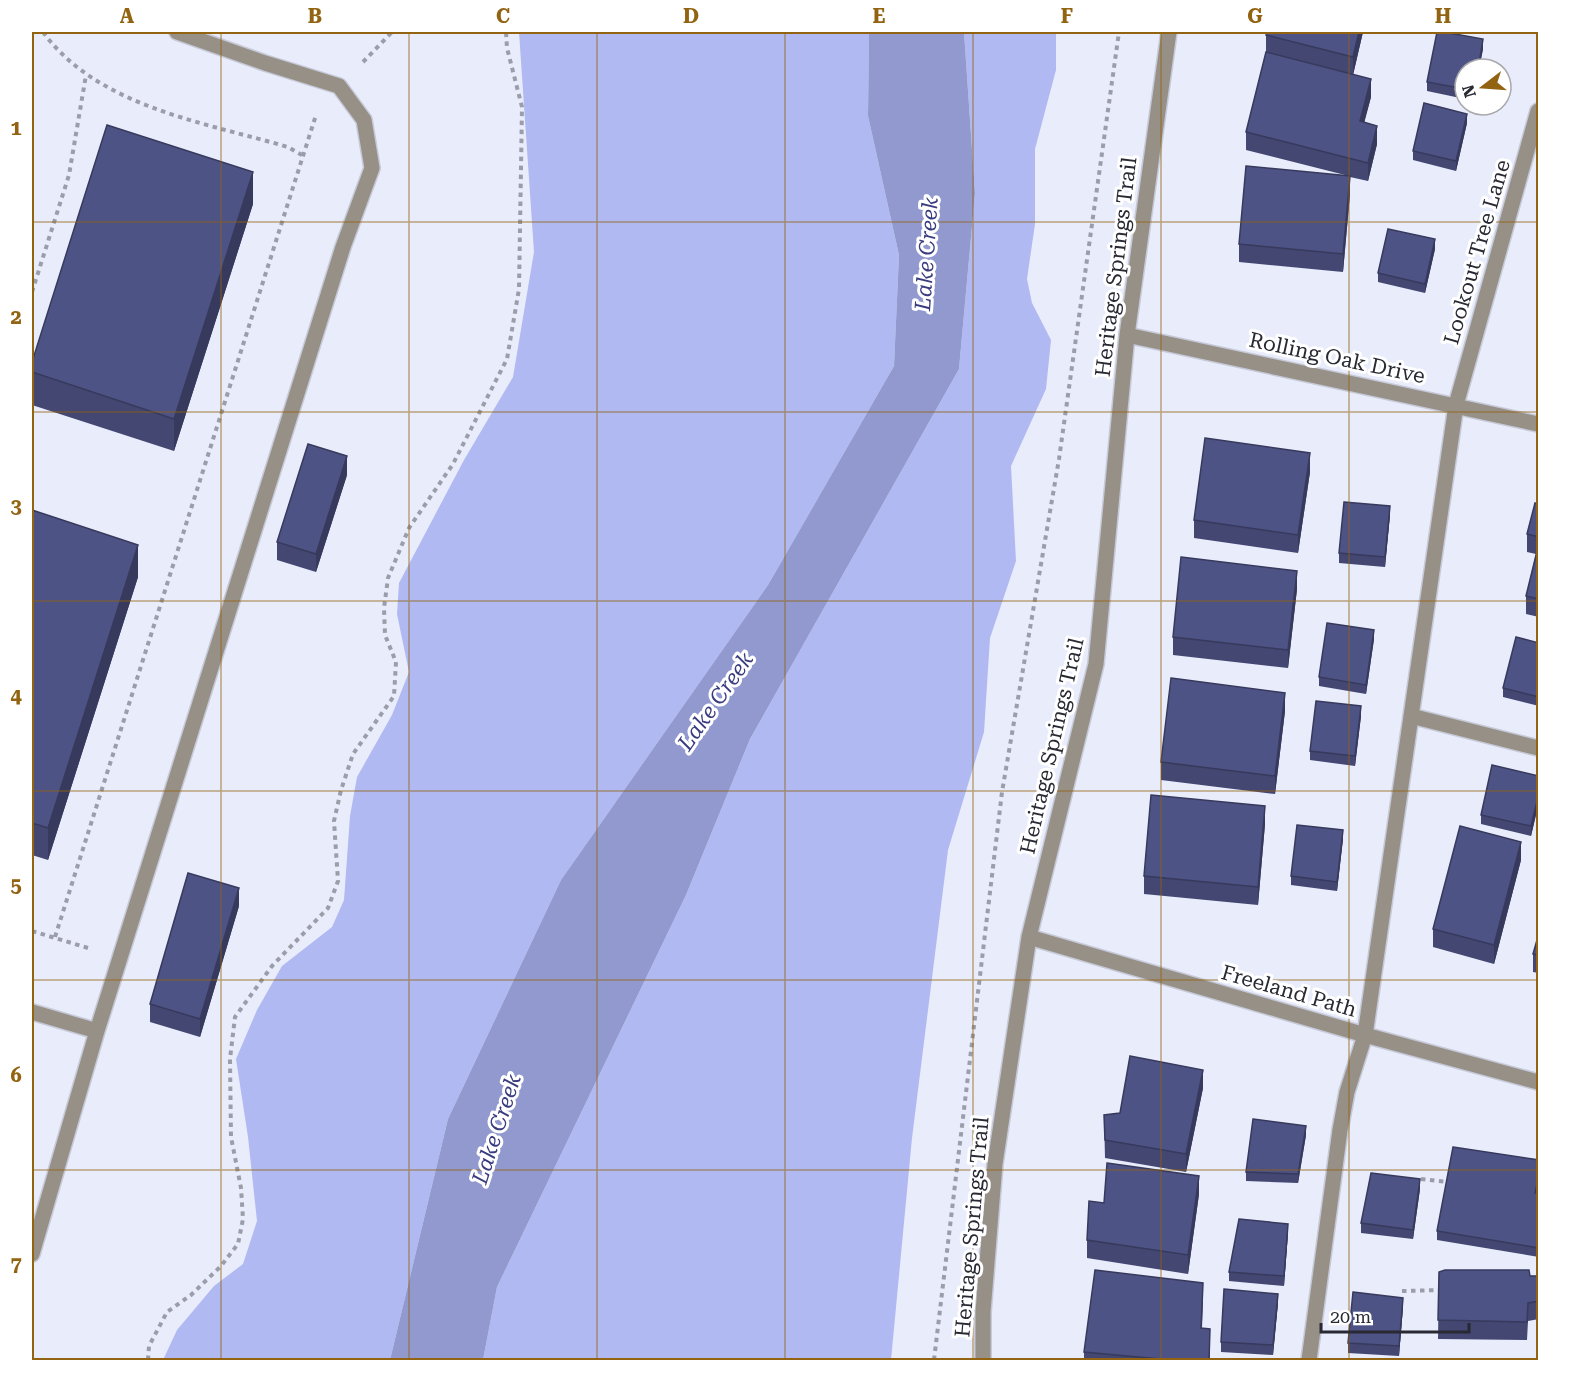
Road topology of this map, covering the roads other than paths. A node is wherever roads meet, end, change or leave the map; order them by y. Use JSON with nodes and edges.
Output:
{"nodes":[{"id":1,"x":177,"y":32,"type":"edge"},
{"id":2,"x":1169,"y":32,"type":"edge"},
{"id":3,"x":1539,"y":111,"type":"edge"},
{"id":4,"x":1127,"y":335,"type":"junction"},
{"id":5,"x":1456,"y":405,"type":"junction"},
{"id":6,"x":1539,"y":424,"type":"edge"},
{"id":7,"x":1411,"y":716,"type":"junction"},
{"id":8,"x":1539,"y":748,"type":"edge"},
{"id":9,"x":1029,"y":937,"type":"junction"},
{"id":10,"x":32,"y":1012,"type":"edge"},
{"id":11,"x":97,"y":1031,"type":"junction"},
{"id":12,"x":1365,"y":1035,"type":"junction"},
{"id":13,"x":1539,"y":1082,"type":"edge"},
{"id":14,"x":32,"y":1254,"type":"edge"},
{"id":15,"x":983,"y":1360,"type":"edge"},
{"id":16,"x":1309,"y":1360,"type":"edge"}],
"edges":[{"from":1,"to":11,"type":"street"},
{"from":2,"to":4,"type":"street","name":"Heritage Springs Trail"},
{"from":3,"to":5,"type":"street","name":"Lookout Tree Lane"},
{"from":4,"to":5,"type":"street","name":"Rolling Oak Drive"},
{"from":4,"to":9,"type":"street","name":"Heritage Springs Trail"},
{"from":5,"to":6,"type":"street","name":"Rolling Oak Drive"},
{"from":5,"to":7,"type":"street","name":"Lookout Tree Lane"},
{"from":7,"to":8,"type":"street"},
{"from":7,"to":12,"type":"street","name":"Lookout Tree Lane"},
{"from":9,"to":12,"type":"street","name":"Freeland Path"},
{"from":9,"to":15,"type":"street","name":"Heritage Springs Trail"},
{"from":10,"to":11,"type":"street"},
{"from":11,"to":14,"type":"street"},
{"from":12,"to":13,"type":"street","name":"Freeland Path"},
{"from":12,"to":16,"type":"street","name":"Lookout Tree Lane"}]}
